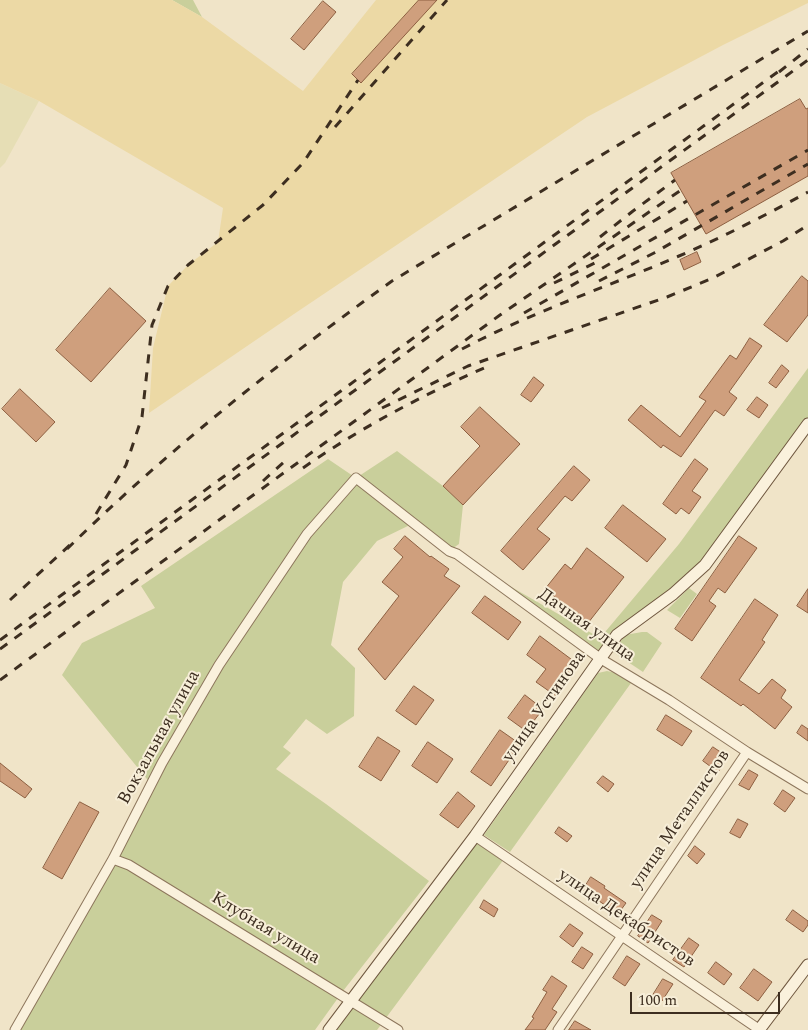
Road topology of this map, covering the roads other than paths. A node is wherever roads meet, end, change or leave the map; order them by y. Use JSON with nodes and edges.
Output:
{"nodes":[{"id":1,"x":808,"y":424,"type":"edge"},
{"id":2,"x":356,"y":478,"type":"joint"},
{"id":3,"x":601,"y":659,"type":"junction"},
{"id":4,"x":747,"y":752,"type":"junction"},
{"id":5,"x":808,"y":788,"type":"edge"},
{"id":6,"x":475,"y":836,"type":"junction"},
{"id":7,"x":113,"y":859,"type":"junction"},
{"id":8,"x":622,"y":936,"type":"junction"},
{"id":9,"x":808,"y":965,"type":"edge"},
{"id":10,"x":351,"y":1000,"type":"junction"},
{"id":11,"x":15,"y":1030,"type":"edge"},
{"id":12,"x":329,"y":1030,"type":"edge"},
{"id":13,"x":398,"y":1030,"type":"edge"},
{"id":14,"x":558,"y":1030,"type":"edge"},
{"id":15,"x":760,"y":1030,"type":"edge"}],
"edges":[{"from":1,"to":3,"type":"street","name":"улица Устинова"},
{"from":2,"to":3,"type":"street","name":"Дачная улица"},
{"from":2,"to":7,"type":"street","name":"Вокзальная улица"},
{"from":3,"to":4,"type":"street","name":"Дачная улица"},
{"from":3,"to":6,"type":"street","name":"улица Устинова"},
{"from":4,"to":5,"type":"street","name":"Дачная улица"},
{"from":4,"to":8,"type":"street","name":"улица Металлистов"},
{"from":6,"to":8,"type":"street","name":"улица Декабристов"},
{"from":6,"to":10,"type":"street","name":"улица Устинова"},
{"from":7,"to":10,"type":"street","name":"Клубная улица"},
{"from":7,"to":11,"type":"street","name":"Вокзальная улица"},
{"from":8,"to":14,"type":"street","name":"улица Металлистов"},
{"from":8,"to":15,"type":"street","name":"улица Декабристов"},
{"from":9,"to":15,"type":"street"},
{"from":10,"to":12,"type":"street","name":"улица Устинова"},
{"from":10,"to":13,"type":"street","name":"Клубная улица"}]}
